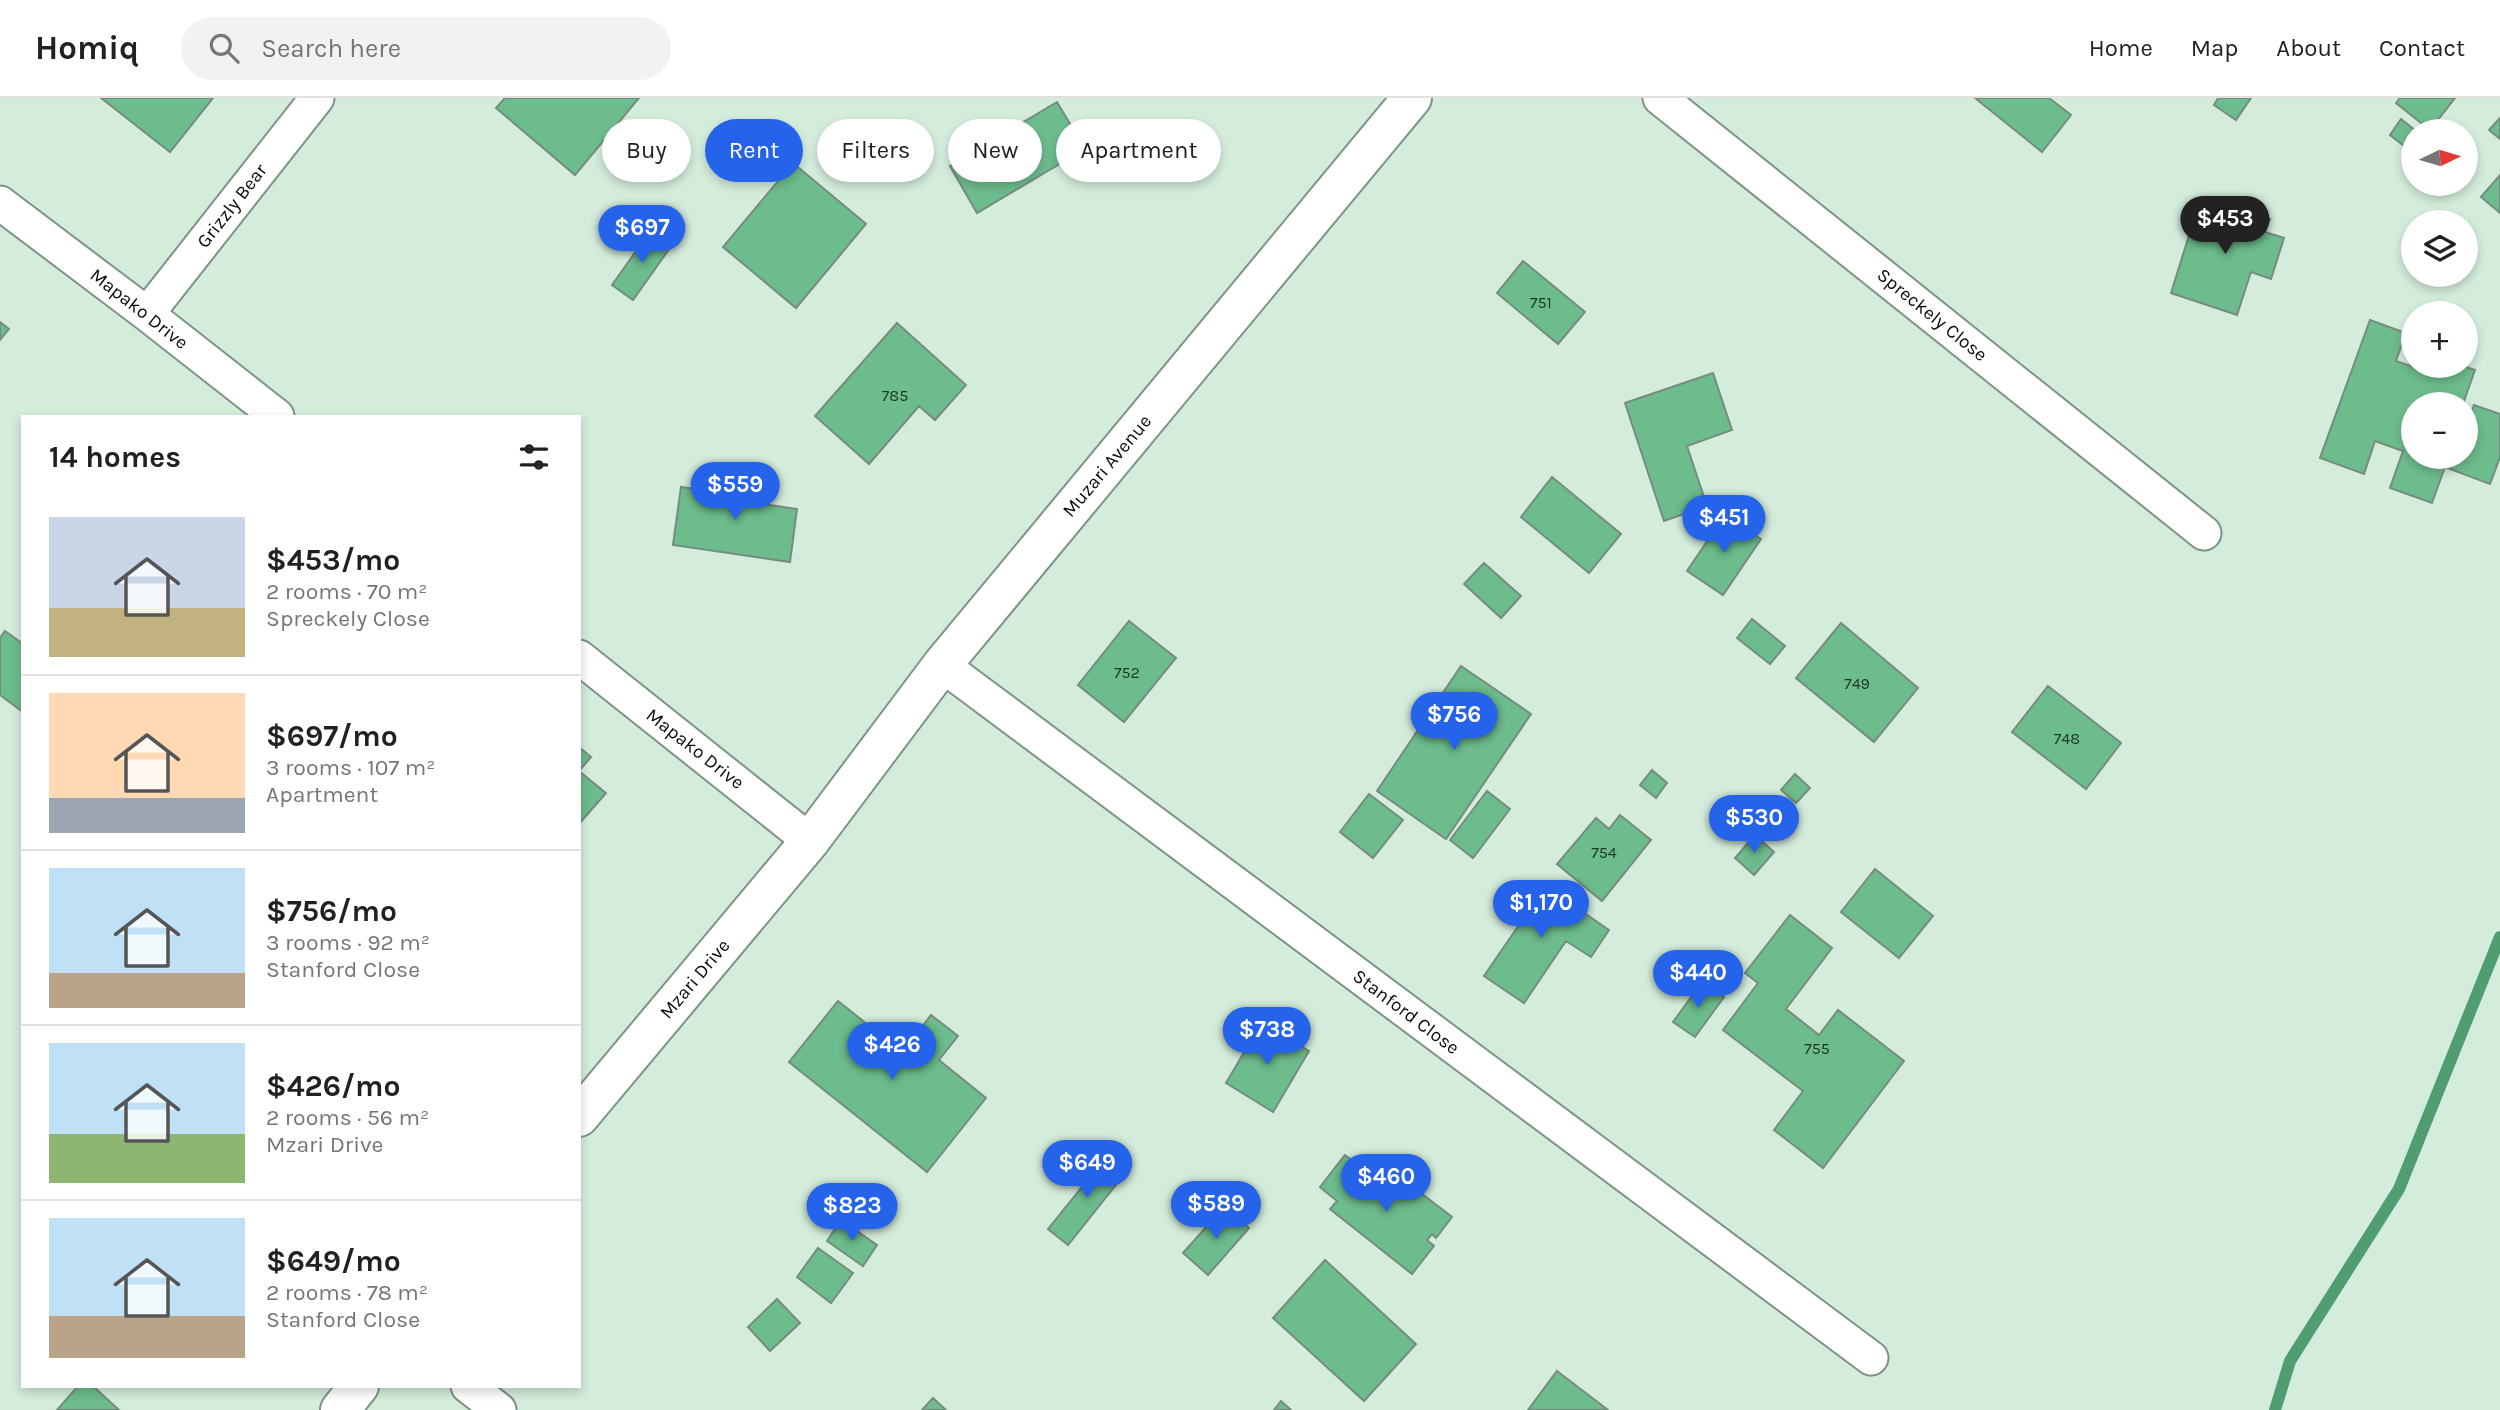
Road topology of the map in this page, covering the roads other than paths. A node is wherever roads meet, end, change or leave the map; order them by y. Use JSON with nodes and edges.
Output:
{"nodes":[{"id":1,"x":317,"y":98,"type":"edge"},
{"id":2,"x":1412,"y":98,"type":"edge"},
{"id":3,"x":1660,"y":98,"type":"edge"},
{"id":4,"x":0,"y":203,"type":"edge"},
{"id":5,"x":147,"y":313,"type":"junction"},
{"id":6,"x":276,"y":415,"type":"edge"},
{"id":7,"x":2204,"y":533,"type":"dead end"},
{"id":8,"x":581,"y":659,"type":"edge"},
{"id":9,"x":942,"y":665,"type":"junction"},
{"id":10,"x":810,"y":841,"type":"junction"},
{"id":11,"x":581,"y":1115,"type":"edge"},
{"id":12,"x":1871,"y":1358,"type":"dead end"},
{"id":13,"x":357,"y":1388,"type":"edge"},
{"id":14,"x":471,"y":1388,"type":"edge"},
{"id":15,"x":340,"y":1410,"type":"edge"},
{"id":16,"x":499,"y":1410,"type":"edge"}],
"edges":[{"from":1,"to":5,"type":"street","name":"Grizzly Bear"},
{"from":2,"to":9,"type":"street","name":"Muzari Avenue"},
{"from":3,"to":7,"type":"street","name":"Spreckely Close"},
{"from":4,"to":5,"type":"street","name":"Mapako Drive"},
{"from":5,"to":6,"type":"street","name":"Mapako Drive"},
{"from":8,"to":10,"type":"street","name":"Mapako Drive"},
{"from":9,"to":10,"type":"street","name":"Muzari Avenue"},
{"from":9,"to":12,"type":"street","name":"Stanford Close"},
{"from":10,"to":11,"type":"street","name":"Mzari Drive"},
{"from":13,"to":15,"type":"street"},
{"from":14,"to":16,"type":"street"}]}
